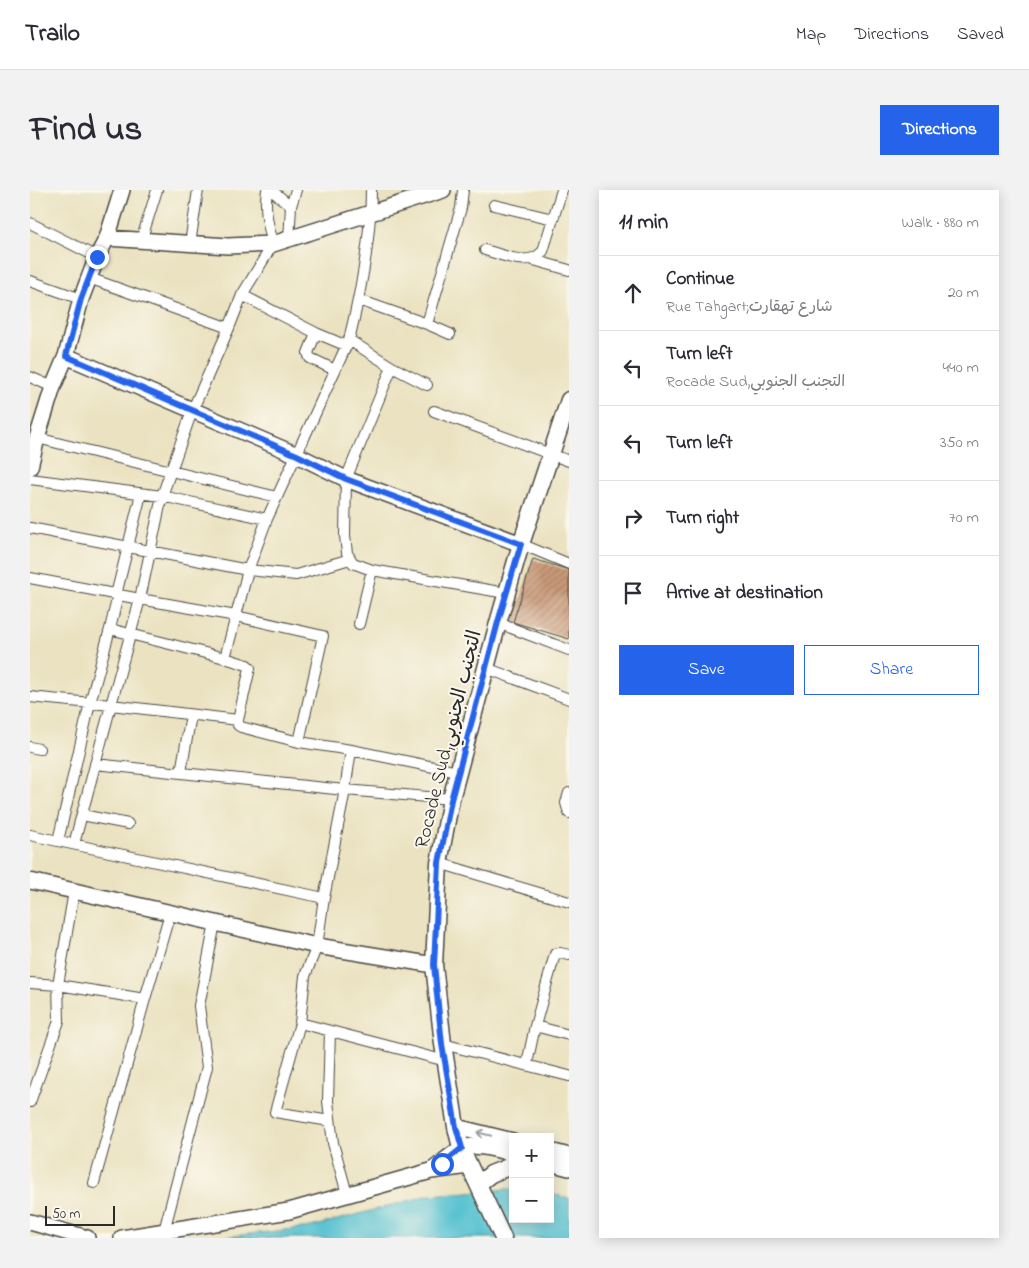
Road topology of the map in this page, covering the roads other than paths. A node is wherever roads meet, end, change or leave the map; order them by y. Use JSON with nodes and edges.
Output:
{"nodes":[{"id":1,"x":157,"y":190,"type":"edge"},
{"id":2,"x":198,"y":190,"type":"edge"},
{"id":3,"x":267,"y":190,"type":"edge"},
{"id":4,"x":271,"y":190,"type":"edge"},
{"id":5,"x":296,"y":190,"type":"edge"},
{"id":6,"x":371,"y":190,"type":"edge"},
{"id":7,"x":443,"y":190,"type":"edge"},
{"id":8,"x":463,"y":190,"type":"edge"},
{"id":9,"x":562,"y":190,"type":"edge"},
{"id":10,"x":120,"y":191,"type":"edge"},
{"id":11,"x":494,"y":205,"type":"dead end"},
{"id":12,"x":291,"y":206,"type":"junction"},
{"id":13,"x":371,"y":214,"type":"junction"},
{"id":14,"x":553,"y":219,"type":"junction"},
{"id":15,"x":30,"y":223,"type":"edge"},
{"id":16,"x":107,"y":238,"type":"junction"},
{"id":17,"x":289,"y":240,"type":"junction"},
{"id":18,"x":141,"y":241,"type":"junction"},
{"id":19,"x":190,"y":244,"type":"junction"},
{"id":20,"x":273,"y":244,"type":"junction"},
{"id":21,"x":485,"y":250,"type":"dead end"},
{"id":22,"x":97,"y":257,"type":"junction"},
{"id":23,"x":530,"y":259,"type":"junction"},
{"id":24,"x":569,"y":270,"type":"edge"},
{"id":25,"x":89,"y":278,"type":"junction"},
{"id":26,"x":30,"y":281,"type":"edge"},
{"id":27,"x":242,"y":295,"type":"junction"},
{"id":28,"x":81,"y":299,"type":"junction"},
{"id":29,"x":359,"y":300,"type":"junction"},
{"id":30,"x":427,"y":324,"type":"junction"},
{"id":31,"x":229,"y":328,"type":"junction"},
{"id":32,"x":316,"y":333,"type":"junction"},
{"id":33,"x":450,"y":334,"type":"dead end"},
{"id":34,"x":348,"y":343,"type":"junction"},
{"id":35,"x":66,"y":356,"type":"junction"},
{"id":36,"x":392,"y":367,"type":"junction"},
{"id":37,"x":335,"y":370,"type":"junction"},
{"id":38,"x":30,"y":377,"type":"edge"},
{"id":39,"x":427,"y":385,"type":"dead end"},
{"id":40,"x":53,"y":387,"type":"junction"},
{"id":41,"x":569,"y":400,"type":"edge"},
{"id":42,"x":192,"y":411,"type":"junction"},
{"id":43,"x":434,"y":411,"type":"dead end"},
{"id":44,"x":566,"y":419,"type":"edge"},
{"id":45,"x":34,"y":442,"type":"edge"},
{"id":46,"x":297,"y":455,"type":"junction"},
{"id":47,"x":551,"y":455,"type":"junction"},
{"id":48,"x":569,"y":461,"type":"edge"},
{"id":49,"x":30,"y":466,"type":"edge"},
{"id":50,"x":171,"y":470,"type":"junction"},
{"id":51,"x":30,"y":479,"type":"edge"},
{"id":52,"x":346,"y":479,"type":"junction"},
{"id":53,"x":141,"y":494,"type":"junction"},
{"id":54,"x":162,"y":496,"type":"junction"},
{"id":55,"x":277,"y":497,"type":"junction"},
{"id":56,"x":267,"y":519,"type":"junction"},
{"id":57,"x":30,"y":528,"type":"edge"},
{"id":58,"x":521,"y":544,"type":"junction"},
{"id":59,"x":128,"y":547,"type":"junction"},
{"id":60,"x":151,"y":552,"type":"junction"},
{"id":61,"x":350,"y":559,"type":"junction"},
{"id":62,"x":569,"y":564,"type":"edge"},
{"id":63,"x":248,"y":570,"type":"junction"},
{"id":64,"x":372,"y":570,"type":"junction"},
{"id":65,"x":30,"y":578,"type":"edge"},
{"id":66,"x":506,"y":593,"type":"junction"},
{"id":67,"x":117,"y":595,"type":"junction"},
{"id":68,"x":140,"y":600,"type":"junction"},
{"id":69,"x":236,"y":616,"type":"junction"},
{"id":70,"x":498,"y":622,"type":"junction"},
{"id":71,"x":359,"y":624,"type":"dead end"},
{"id":72,"x":110,"y":629,"type":"junction"},
{"id":73,"x":131,"y":634,"type":"junction"},
{"id":74,"x":569,"y":650,"type":"edge"},
{"id":75,"x":225,"y":658,"type":"junction"},
{"id":76,"x":486,"y":668,"type":"junction"},
{"id":77,"x":30,"y":697,"type":"edge"},
{"id":78,"x":569,"y":699,"type":"edge"},
{"id":79,"x":90,"y":703,"type":"junction"},
{"id":80,"x":111,"y":705,"type":"junction"},
{"id":81,"x":191,"y":715,"type":"junction"},
{"id":82,"x":238,"y":720,"type":"junction"},
{"id":83,"x":299,"y":742,"type":"junction"},
{"id":84,"x":351,"y":750,"type":"junction"},
{"id":85,"x":95,"y":764,"type":"junction"},
{"id":86,"x":181,"y":772,"type":"junction"},
{"id":87,"x":458,"y":772,"type":"junction"},
{"id":88,"x":345,"y":790,"type":"junction"},
{"id":89,"x":569,"y":793,"type":"edge"},
{"id":90,"x":451,"y":800,"type":"junction"},
{"id":91,"x":569,"y":813,"type":"edge"},
{"id":92,"x":82,"y":815,"type":"junction"},
{"id":93,"x":128,"y":824,"type":"dead end"},
{"id":94,"x":30,"y":835,"type":"edge"},
{"id":95,"x":58,"y":840,"type":"junction"},
{"id":96,"x":74,"y":844,"type":"junction"},
{"id":97,"x":439,"y":863,"type":"junction"},
{"id":98,"x":30,"y":881,"type":"edge"},
{"id":99,"x":74,"y":891,"type":"junction"},
{"id":100,"x":324,"y":898,"type":"junction"},
{"id":101,"x":569,"y":902,"type":"edge"},
{"id":102,"x":170,"y":913,"type":"junction"},
{"id":103,"x":215,"y":923,"type":"junction"},
{"id":104,"x":317,"y":946,"type":"junction"},
{"id":105,"x":569,"y":955,"type":"edge"},
{"id":106,"x":434,"y":965,"type":"junction"},
{"id":107,"x":30,"y":983,"type":"edge"},
{"id":108,"x":58,"y":985,"type":"junction"},
{"id":109,"x":144,"y":999,"type":"junction"},
{"id":110,"x":300,"y":1023,"type":"junction"},
{"id":111,"x":534,"y":1026,"type":"junction"},
{"id":112,"x":330,"y":1031,"type":"junction"},
{"id":113,"x":569,"y":1035,"type":"edge"},
{"id":114,"x":442,"y":1044,"type":"junction"},
{"id":115,"x":446,"y":1061,"type":"junction"},
{"id":116,"x":527,"y":1064,"type":"junction"},
{"id":117,"x":569,"y":1076,"type":"edge"},
{"id":118,"x":30,"y":1102,"type":"edge"},
{"id":119,"x":330,"y":1122,"type":"junction"},
{"id":120,"x":456,"y":1127,"type":"junction"},
{"id":121,"x":509,"y":1140,"type":"edge"},
{"id":122,"x":462,"y":1148,"type":"junction"},
{"id":123,"x":554,"y":1152,"type":"edge"},
{"id":124,"x":509,"y":1153,"type":"edge"},
{"id":125,"x":569,"y":1156,"type":"edge"},
{"id":126,"x":554,"y":1164,"type":"edge"},
{"id":127,"x":469,"y":1166,"type":"junction"},
{"id":128,"x":509,"y":1167,"type":"edge"},
{"id":129,"x":569,"y":1168,"type":"edge"},
{"id":130,"x":431,"y":1171,"type":"junction"},
{"id":131,"x":94,"y":1183,"type":"dead end"},
{"id":132,"x":479,"y":1185,"type":"junction"},
{"id":133,"x":347,"y":1194,"type":"junction"},
{"id":134,"x":30,"y":1222,"type":"edge"},
{"id":135,"x":164,"y":1231,"type":"junction"},
{"id":136,"x":87,"y":1238,"type":"edge"},
{"id":137,"x":122,"y":1238,"type":"edge"},
{"id":138,"x":503,"y":1238,"type":"edge"}],
"edges":[{"from":1,"to":18,"type":"street"},
{"from":2,"to":19,"type":"street"},
{"from":3,"to":20,"type":"street"},
{"from":4,"to":12,"type":"street"},
{"from":5,"to":12,"type":"street"},
{"from":6,"to":13,"type":"street"},
{"from":7,"to":13,"type":"street"},
{"from":8,"to":30,"type":"street"},
{"from":9,"to":14,"type":"street"},
{"from":10,"to":16,"type":"street"},
{"from":11,"to":14,"type":"street"},
{"from":12,"to":17,"type":"street"},
{"from":13,"to":17,"type":"street"},
{"from":13,"to":29,"type":"street"},
{"from":14,"to":23,"type":"street"},
{"from":15,"to":22,"type":"street"},
{"from":16,"to":18,"type":"street"},
{"from":16,"to":22,"type":"street"},
{"from":17,"to":20,"type":"street"},
{"from":18,"to":19,"type":"street"},
{"from":19,"to":20,"type":"street"},
{"from":20,"to":27,"type":"street"},
{"from":21,"to":23,"type":"street"},
{"from":22,"to":25,"type":"street"},
{"from":23,"to":24,"type":"street"},
{"from":25,"to":28,"type":"street"},
{"from":25,"to":31,"type":"street"},
{"from":26,"to":28,"type":"street"},
{"from":27,"to":31,"type":"street"},
{"from":27,"to":32,"type":"street"},
{"from":28,"to":35,"type":"street"},
{"from":29,"to":30,"type":"street"},
{"from":29,"to":34,"type":"street"},
{"from":30,"to":33,"type":"street"},
{"from":31,"to":42,"type":"street"},
{"from":32,"to":34,"type":"street"},
{"from":32,"to":37,"type":"street"},
{"from":34,"to":36,"type":"street"},
{"from":34,"to":37,"type":"street"},
{"from":35,"to":40,"type":"street"},
{"from":35,"to":42,"type":"street"},
{"from":36,"to":39,"type":"street"},
{"from":36,"to":52,"type":"street"},
{"from":37,"to":46,"type":"street"},
{"from":38,"to":40,"type":"street"},
{"from":40,"to":45,"type":"street"},
{"from":41,"to":44,"type":"main road","name":"Rocade Sud,التجنب الجنوبي"},
{"from":42,"to":46,"type":"street"},
{"from":42,"to":50,"type":"street"},
{"from":43,"to":47,"type":"street"},
{"from":44,"to":47,"type":"main road","name":"Rocade Sud,التجنب الجنوبي"},
{"from":45,"to":49,"type":"street"},
{"from":45,"to":50,"type":"street"},
{"from":46,"to":52,"type":"street"},
{"from":46,"to":55,"type":"street"},
{"from":47,"to":48,"type":"street"},
{"from":47,"to":58,"type":"main road","name":"Rocade Sud,التجنب الجنوبي"},
{"from":50,"to":54,"type":"street"},
{"from":50,"to":55,"type":"street"},
{"from":51,"to":53,"type":"street"},
{"from":52,"to":58,"type":"street"},
{"from":52,"to":61,"type":"street"},
{"from":53,"to":54,"type":"street"},
{"from":53,"to":59,"type":"street"},
{"from":54,"to":56,"type":"street"},
{"from":54,"to":60,"type":"street"},
{"from":55,"to":56,"type":"street"},
{"from":56,"to":63,"type":"street"},
{"from":57,"to":59,"type":"street"},
{"from":58,"to":62,"type":"street"},
{"from":58,"to":66,"type":"main road","name":"Rocade Sud,التجنب الجنوبي"},
{"from":59,"to":60,"type":"street"},
{"from":59,"to":67,"type":"street"},
{"from":60,"to":63,"type":"street"},
{"from":60,"to":68,"type":"street"},
{"from":61,"to":63,"type":"street"},
{"from":61,"to":64,"type":"street"},
{"from":63,"to":69,"type":"street"},
{"from":64,"to":66,"type":"street"},
{"from":64,"to":71,"type":"street"},
{"from":65,"to":67,"type":"street"},
{"from":66,"to":70,"type":"main road","name":"Rocade Sud,التجنب الجنوبي"},
{"from":67,"to":68,"type":"street"},
{"from":67,"to":72,"type":"street"},
{"from":68,"to":69,"type":"street"},
{"from":68,"to":73,"type":"street"},
{"from":69,"to":75,"type":"street"},
{"from":69,"to":83,"type":"street"},
{"from":70,"to":74,"type":"street"},
{"from":70,"to":76,"type":"main road","name":"Rocade Sud,التجنب الجنوبي"},
{"from":72,"to":73,"type":"street"},
{"from":72,"to":79,"type":"street"},
{"from":73,"to":75,"type":"street"},
{"from":73,"to":80,"type":"street"},
{"from":75,"to":82,"type":"street"},
{"from":76,"to":78,"type":"street"},
{"from":76,"to":87,"type":"main road","name":"Rocade Sud,التجنب الجنوبي"},
{"from":77,"to":79,"type":"street"},
{"from":79,"to":80,"type":"street"},
{"from":79,"to":95,"type":"street"},
{"from":80,"to":81,"type":"street"},
{"from":80,"to":85,"type":"street"},
{"from":81,"to":82,"type":"street"},
{"from":81,"to":86,"type":"street"},
{"from":82,"to":83,"type":"street"},
{"from":83,"to":84,"type":"street"},
{"from":84,"to":87,"type":"street"},
{"from":84,"to":88,"type":"street"},
{"from":85,"to":86,"type":"street"},
{"from":85,"to":92,"type":"street"},
{"from":86,"to":88,"type":"street"},
{"from":87,"to":90,"type":"main road","name":"Rocade Sud,التجنب الجنوبي"},
{"from":88,"to":90,"type":"street"},
{"from":88,"to":100,"type":"street"},
{"from":89,"to":91,"type":"street"},
{"from":90,"to":97,"type":"main road","name":"Rocade Sud,التجنب الجنوبي"},
{"from":92,"to":93,"type":"street"},
{"from":92,"to":96,"type":"street"},
{"from":94,"to":95,"type":"street"},
{"from":95,"to":96,"type":"street"},
{"from":96,"to":100,"type":"street"},
{"from":97,"to":101,"type":"street"},
{"from":97,"to":106,"type":"main road","name":"Rocade Sud,التجنب الجنوبي"},
{"from":98,"to":99,"type":"street"},
{"from":99,"to":102,"type":"street"},
{"from":99,"to":108,"type":"street"},
{"from":100,"to":104,"type":"street"},
{"from":102,"to":103,"type":"street"},
{"from":102,"to":109,"type":"street"},
{"from":103,"to":104,"type":"street"},
{"from":103,"to":135,"type":"street"},
{"from":104,"to":106,"type":"street"},
{"from":104,"to":110,"type":"street"},
{"from":105,"to":111,"type":"street"},
{"from":106,"to":114,"type":"main road","name":"Rocade Sud,التجنب الجنوبي"},
{"from":107,"to":108,"type":"street"},
{"from":108,"to":109,"type":"street"},
{"from":108,"to":118,"type":"street"},
{"from":109,"to":131,"type":"street"},
{"from":110,"to":112,"type":"street"},
{"from":110,"to":119,"type":"street"},
{"from":111,"to":113,"type":"street"},
{"from":111,"to":116,"type":"street"},
{"from":112,"to":115,"type":"street"},
{"from":112,"to":119,"type":"street"},
{"from":114,"to":115,"type":"main road","name":"Rocade Sud,التجنب الجنوبي"},
{"from":114,"to":116,"type":"street"},
{"from":115,"to":120,"type":"main road","name":"Rocade Sud,التجنب الجنوبي"},
{"from":116,"to":117,"type":"street"},
{"from":119,"to":133,"type":"street"},
{"from":121,"to":120,"type":"street","one_way":true},
{"from":120,"to":122,"type":"main road","name":"Rocade Sud,التجنب الجنوبي"},
{"from":122,"to":124,"type":"street"},
{"from":122,"to":127,"type":"main road","name":"Rocade Sud,التجنب الجنوبي"},
{"from":122,"to":130,"type":"street"},
{"from":123,"to":125,"type":"street"},
{"from":126,"to":129,"type":"street"},
{"from":127,"to":130,"type":"street"},
{"from":127,"to":132,"type":"main road","name":"Rocade Sud,التجنب الجنوبي"},
{"from":128,"to":132,"type":"main road"},
{"from":130,"to":133,"type":"street"},
{"from":132,"to":138,"type":"main road","name":"Rocade Sud,التجنب الجنوبي"},
{"from":133,"to":135,"type":"street"},
{"from":134,"to":136,"type":"street"},
{"from":135,"to":137,"type":"street"}]}
